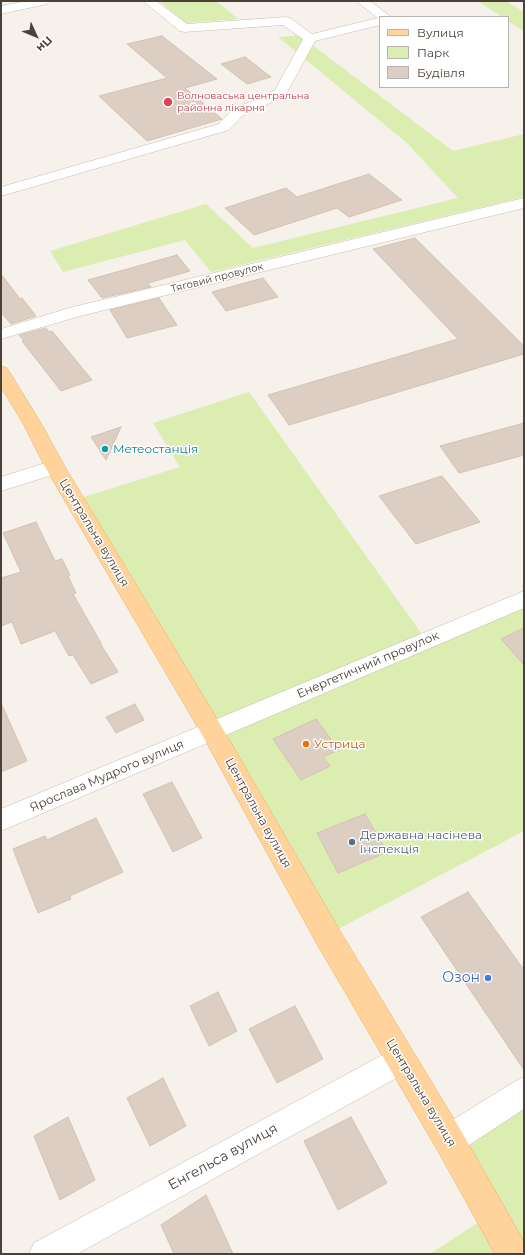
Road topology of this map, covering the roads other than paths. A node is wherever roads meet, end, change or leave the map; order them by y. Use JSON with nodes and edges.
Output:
{"nodes":[{"id":1,"x":43,"y":1,"type":"edge"},
{"id":2,"x":149,"y":1,"type":"edge"},
{"id":3,"x":362,"y":1,"type":"edge"},
{"id":4,"x":1,"y":10,"type":"edge"},
{"id":5,"x":384,"y":16,"type":"edge"},
{"id":6,"x":379,"y":21,"type":"edge"},
{"id":7,"x":310,"y":38,"type":"junction"},
{"id":8,"x":1,"y":192,"type":"edge"},
{"id":9,"x":524,"y":203,"type":"edge"},
{"id":10,"x":1,"y":334,"type":"edge"},
{"id":11,"x":1,"y":372,"type":"edge"},
{"id":12,"x":55,"y":467,"type":"junction"},
{"id":13,"x":1,"y":484,"type":"edge"},
{"id":14,"x":524,"y":599,"type":"edge"},
{"id":15,"x":212,"y":731,"type":"junction"},
{"id":16,"x":1,"y":820,"type":"edge"},
{"id":17,"x":402,"y":1060,"type":"junction"},
{"id":18,"x":524,"y":1092,"type":"edge"},
{"id":19,"x":449,"y":1140,"type":"junction"},
{"id":20,"x":45,"y":1254,"type":"edge"},
{"id":21,"x":513,"y":1254,"type":"edge"}],
"edges":[{"from":1,"to":4,"type":"street"},
{"from":2,"to":7,"type":"street"},
{"from":3,"to":5,"type":"street"},
{"from":6,"to":7,"type":"street"},
{"from":7,"to":8,"type":"street"},
{"from":9,"to":10,"type":"street","name":"Тяговий провулок"},
{"from":11,"to":12,"type":"main road","name":"Центральна вулиця"},
{"from":12,"to":13,"type":"street"},
{"from":12,"to":15,"type":"main road","name":"Центральна вулиця"},
{"from":14,"to":15,"type":"street","name":"Енергетичний провулок"},
{"from":15,"to":16,"type":"street","name":"Ярослава Мудрого вулиця"},
{"from":15,"to":17,"type":"main road","name":"Центральна вулиця"},
{"from":17,"to":19,"type":"main road","name":"Центральна вулиця"},
{"from":17,"to":20,"type":"street","name":"Енгельса вулиця"},
{"from":18,"to":19,"type":"street"},
{"from":19,"to":21,"type":"main road","name":"Центральна вулиця"}]}
